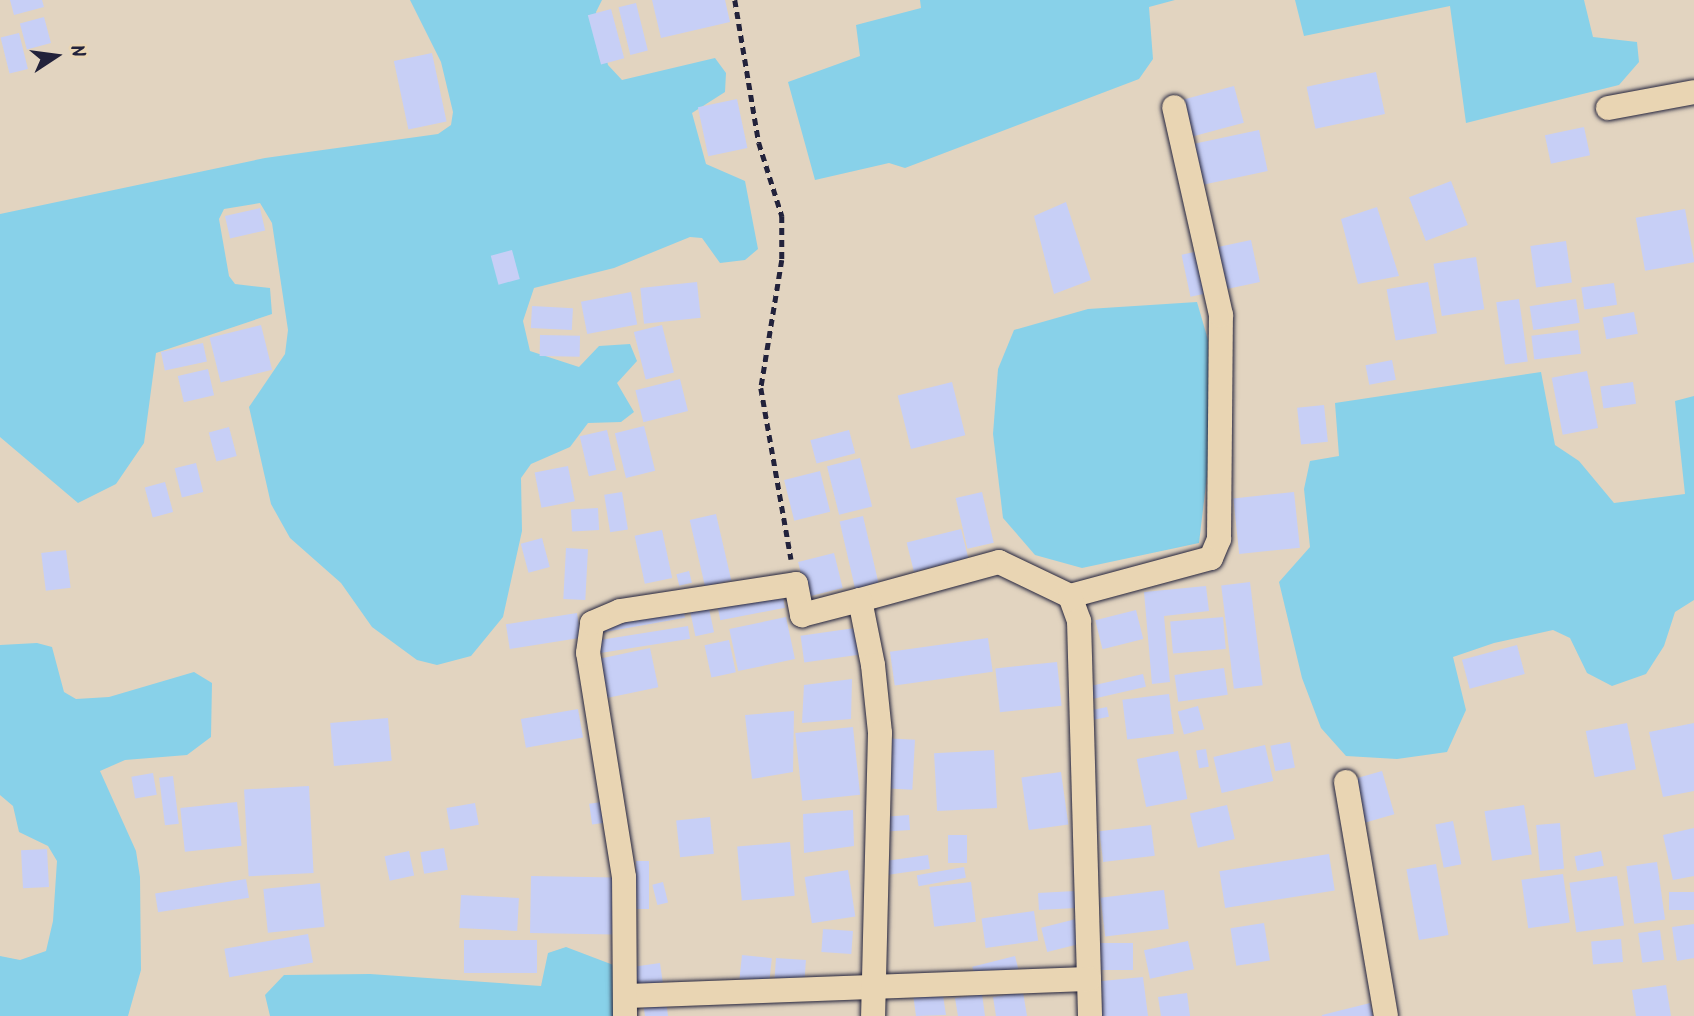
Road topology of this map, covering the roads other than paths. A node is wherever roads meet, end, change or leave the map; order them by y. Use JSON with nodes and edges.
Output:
{"nodes":[{"id":1,"x":1694,"y":92,"type":"edge"},
{"id":2,"x":1174,"y":107,"type":"dead end"},
{"id":3,"x":1608,"y":108,"type":"dead end"},
{"id":4,"x":1070,"y":596,"type":"junction"},
{"id":5,"x":860,"y":600,"type":"junction"},
{"id":6,"x":1346,"y":782,"type":"dead end"},
{"id":7,"x":1089,"y":979,"type":"junction"},
{"id":8,"x":875,"y":989,"type":"junction"},
{"id":9,"x":626,"y":1006,"type":"edge"},
{"id":10,"x":873,"y":1016,"type":"edge"},
{"id":11,"x":1090,"y":1016,"type":"edge"},
{"id":12,"x":1387,"y":1016,"type":"edge"}],
"edges":[{"from":1,"to":3,"type":"street"},
{"from":2,"to":4,"type":"street"},
{"from":4,"to":5,"type":"street"},
{"from":4,"to":7,"type":"street"},
{"from":5,"to":8,"type":"street"},
{"from":5,"to":9,"type":"street"},
{"from":6,"to":12,"type":"street"},
{"from":7,"to":8,"type":"street"},
{"from":7,"to":11,"type":"street"},
{"from":8,"to":9,"type":"street"},
{"from":8,"to":10,"type":"street"}]}
